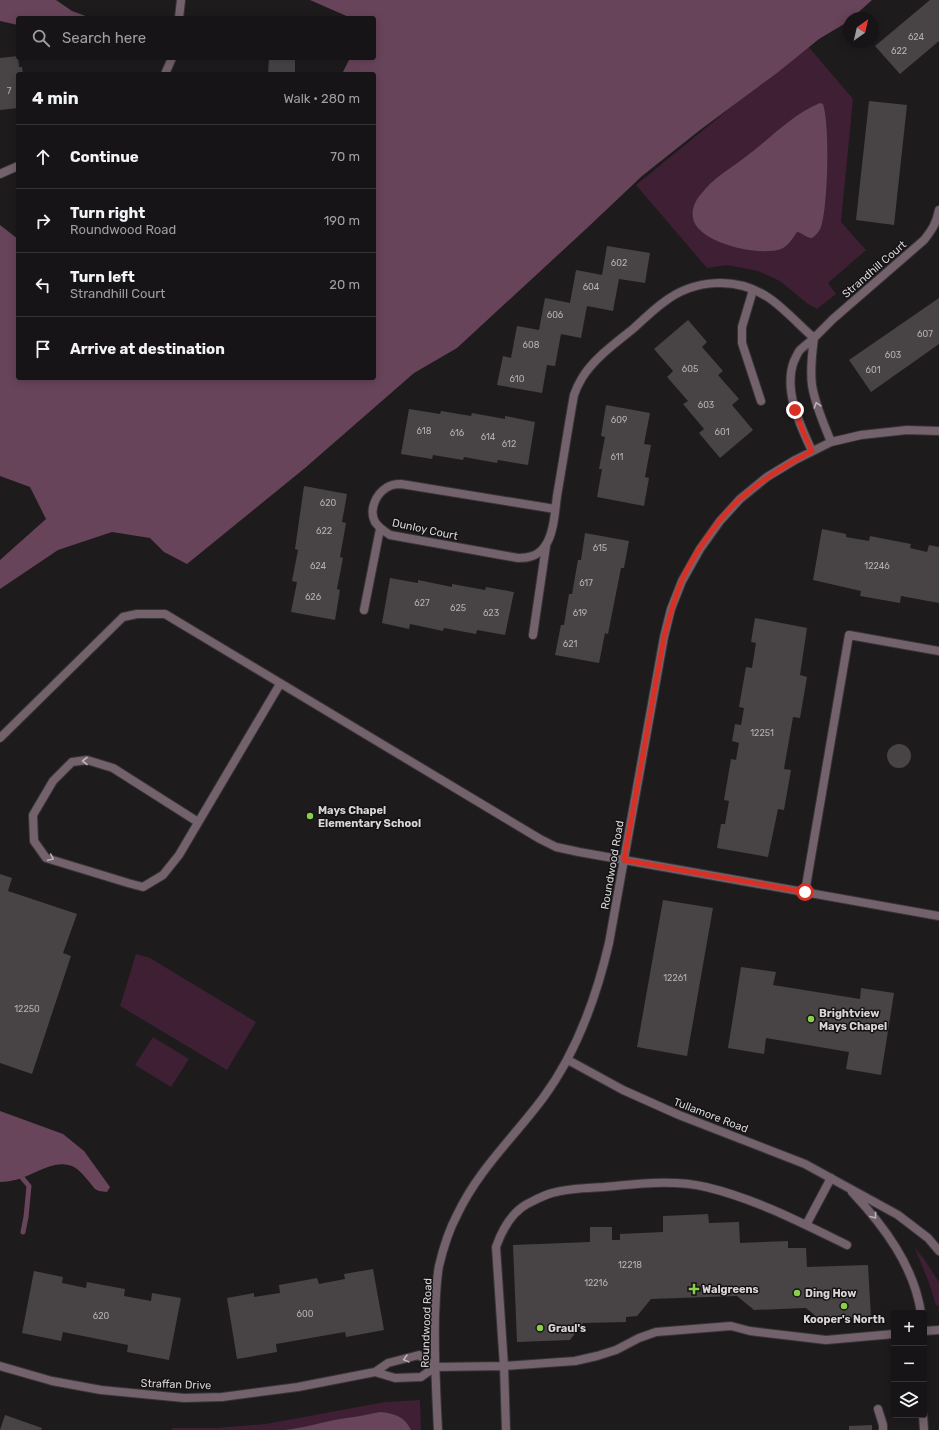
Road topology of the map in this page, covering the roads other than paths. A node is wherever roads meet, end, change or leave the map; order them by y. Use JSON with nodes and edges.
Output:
{"nodes":[{"id":1,"x":181,"y":0,"type":"edge"},
{"id":2,"x":179,"y":16,"type":"edge"},
{"id":3,"x":171,"y":60,"type":"edge"},
{"id":4,"x":166,"y":72,"type":"edge"},
{"id":5,"x":16,"y":167,"type":"edge"},
{"id":6,"x":0,"y":174,"type":"edge"},
{"id":7,"x":939,"y":210,"type":"edge"},
{"id":8,"x":753,"y":290,"type":"junction"},
{"id":9,"x":814,"y":338,"type":"junction"},
{"id":10,"x":761,"y":401,"type":"dead end"},
{"id":11,"x":939,"y":431,"type":"edge"},
{"id":12,"x":831,"y":442,"type":"junction"},
{"id":13,"x":812,"y":451,"type":"junction"},
{"id":14,"x":555,"y":509,"type":"junction"},
{"id":15,"x":380,"y":529,"type":"junction"},
{"id":16,"x":546,"y":546,"type":"junction"},
{"id":17,"x":364,"y":610,"type":"dead end"},
{"id":18,"x":533,"y":635,"type":"dead end"},
{"id":19,"x":939,"y":651,"type":"edge"},
{"id":20,"x":280,"y":684,"type":"junction"},
{"id":21,"x":0,"y":738,"type":"edge"},
{"id":22,"x":198,"y":822,"type":"junction"},
{"id":23,"x":624,"y":860,"type":"junction"},
{"id":24,"x":805,"y":892,"type":"junction"},
{"id":25,"x":939,"y":916,"type":"edge"},
{"id":26,"x":568,"y":1060,"type":"junction"},
{"id":27,"x":830,"y":1178,"type":"junction"},
{"id":28,"x":848,"y":1187,"type":"junction"},
{"id":29,"x":806,"y":1225,"type":"junction"},
{"id":30,"x":847,"y":1245,"type":"dead end"},
{"id":31,"x":939,"y":1251,"type":"edge"},
{"id":32,"x":920,"y":1310,"type":"edge"},
{"id":33,"x":939,"y":1330,"type":"edge"},
{"id":34,"x":927,"y":1331,"type":"edge"},
{"id":35,"x":891,"y":1334,"type":"edge"},
{"id":36,"x":0,"y":1366,"type":"edge"},
{"id":37,"x":504,"y":1366,"type":"junction"},
{"id":38,"x":435,"y":1367,"type":"junction"},
{"id":39,"x":375,"y":1372,"type":"junction"},
{"id":40,"x":878,"y":1409,"type":"dead end"},
{"id":41,"x":924,"y":1418,"type":"edge"},
{"id":42,"x":438,"y":1430,"type":"edge"},
{"id":43,"x":506,"y":1430,"type":"edge"},
{"id":44,"x":883,"y":1430,"type":"edge"},
{"id":45,"x":924,"y":1430,"type":"edge"}],
"edges":[{"from":1,"to":2,"type":"street"},
{"from":3,"to":4,"type":"street"},
{"from":5,"to":6,"type":"street"},
{"from":7,"to":9,"type":"street","name":"Strandhill Court"},
{"from":8,"to":9,"type":"street"},
{"from":8,"to":10,"type":"street"},
{"from":8,"to":14,"type":"street"},
{"from":12,"to":9,"type":"street","one_way":true},
{"from":9,"to":13,"type":"street","name":"Strandhill Court"},
{"from":11,"to":12,"type":"street","name":"Roundwood Road"},
{"from":12,"to":13,"type":"street","name":"Roundwood Road"},
{"from":13,"to":23,"type":"street","name":"Roundwood Road"},
{"from":14,"to":15,"type":"street","name":"Dunloy Court"},
{"from":14,"to":16,"type":"street"},
{"from":15,"to":16,"type":"street","name":"Dunloy Court"},
{"from":15,"to":17,"type":"street"},
{"from":16,"to":18,"type":"street"},
{"from":19,"to":24,"type":"street"},
{"from":20,"to":21,"type":"street"},
{"from":20,"to":22,"type":"street"},
{"from":20,"to":23,"type":"street"},
{"from":22,"to":22,"type":"street","one_way":true},
{"from":23,"to":24,"type":"street"},
{"from":23,"to":26,"type":"street","name":"Roundwood Road"},
{"from":24,"to":25,"type":"street"},
{"from":26,"to":27,"type":"street","name":"Tullamore Road"},
{"from":26,"to":38,"type":"street","name":"Roundwood Road"},
{"from":27,"to":28,"type":"street","name":"Tullamore Road"},
{"from":27,"to":29,"type":"street"},
{"from":28,"to":31,"type":"street","name":"Tullamore Road"},
{"from":28,"to":32,"type":"street","name":"Tullamore Road","one_way":true},
{"from":29,"to":30,"type":"street"},
{"from":29,"to":37,"type":"street"},
{"from":33,"to":34,"type":"street"},
{"from":35,"to":37,"type":"street"},
{"from":36,"to":39,"type":"street","name":"Straffan Drive"},
{"from":37,"to":38,"type":"street"},
{"from":37,"to":43,"type":"street"},
{"from":38,"to":39,"type":"street","name":"Straffan Drive"},
{"from":38,"to":39,"type":"street","name":"Straffan Drive","one_way":true},
{"from":38,"to":42,"type":"street","name":"Roundwood Road"},
{"from":40,"to":44,"type":"street"},
{"from":41,"to":45,"type":"street"}]}
